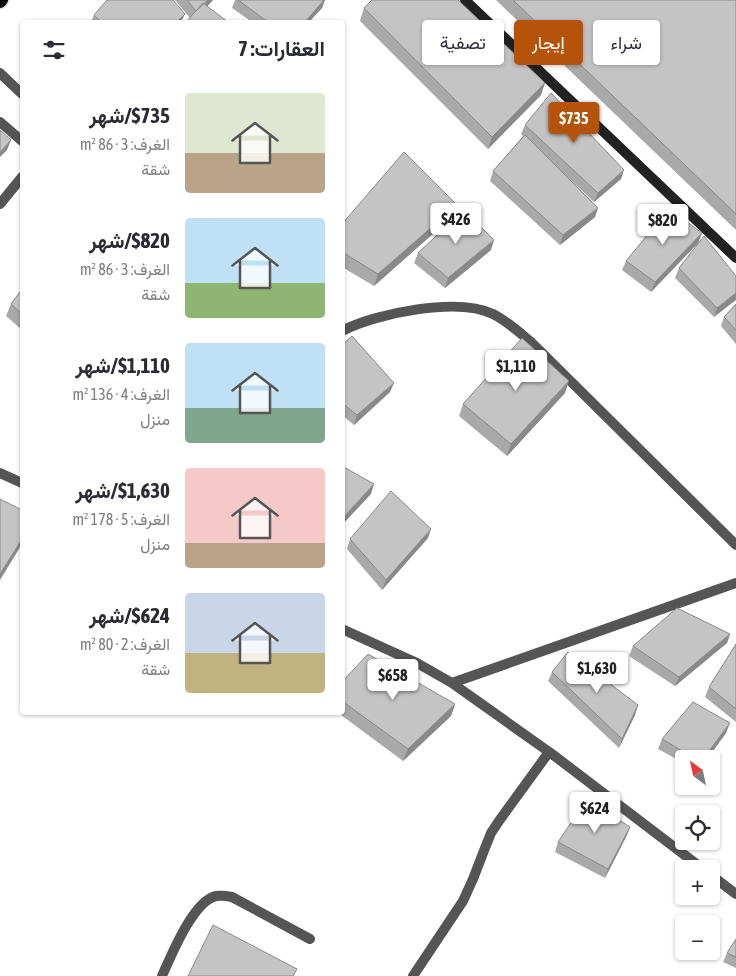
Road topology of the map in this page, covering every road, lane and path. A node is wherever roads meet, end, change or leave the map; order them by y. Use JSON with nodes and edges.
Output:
{"nodes":[{"id":1,"x":465,"y":0,"type":"edge"},
{"id":2,"x":0,"y":73,"type":"edge"},
{"id":3,"x":20,"y":92,"type":"edge"},
{"id":4,"x":0,"y":122,"type":"edge"},
{"id":5,"x":20,"y":139,"type":"edge"},
{"id":6,"x":20,"y":179,"type":"edge"},
{"id":7,"x":0,"y":204,"type":"edge"},
{"id":8,"x":736,"y":258,"type":"edge"},
{"id":9,"x":345,"y":329,"type":"edge"},
{"id":10,"x":0,"y":473,"type":"edge"},
{"id":11,"x":20,"y":482,"type":"edge"},
{"id":12,"x":736,"y":545,"type":"edge"},
{"id":13,"x":736,"y":582,"type":"edge"},
{"id":14,"x":345,"y":630,"type":"edge"},
{"id":15,"x":452,"y":682,"type":"junction"},
{"id":16,"x":549,"y":752,"type":"junction"},
{"id":17,"x":692,"y":860,"type":"edge"},
{"id":18,"x":720,"y":882,"type":"edge"},
{"id":19,"x":736,"y":894,"type":"edge"},
{"id":20,"x":310,"y":939,"type":"dead end"},
{"id":21,"x":162,"y":976,"type":"edge"},
{"id":22,"x":413,"y":976,"type":"edge"}],
"edges":[{"from":1,"to":8,"type":"street"},
{"from":2,"to":3,"type":"street"},
{"from":4,"to":5,"type":"street"},
{"from":6,"to":7,"type":"street"},
{"from":9,"to":12,"type":"street"},
{"from":10,"to":11,"type":"street"},
{"from":13,"to":15,"type":"street"},
{"from":14,"to":15,"type":"street"},
{"from":15,"to":16,"type":"street"},
{"from":16,"to":17,"type":"street"},
{"from":16,"to":22,"type":"street"},
{"from":18,"to":19,"type":"street"},
{"from":20,"to":21,"type":"street"}]}
